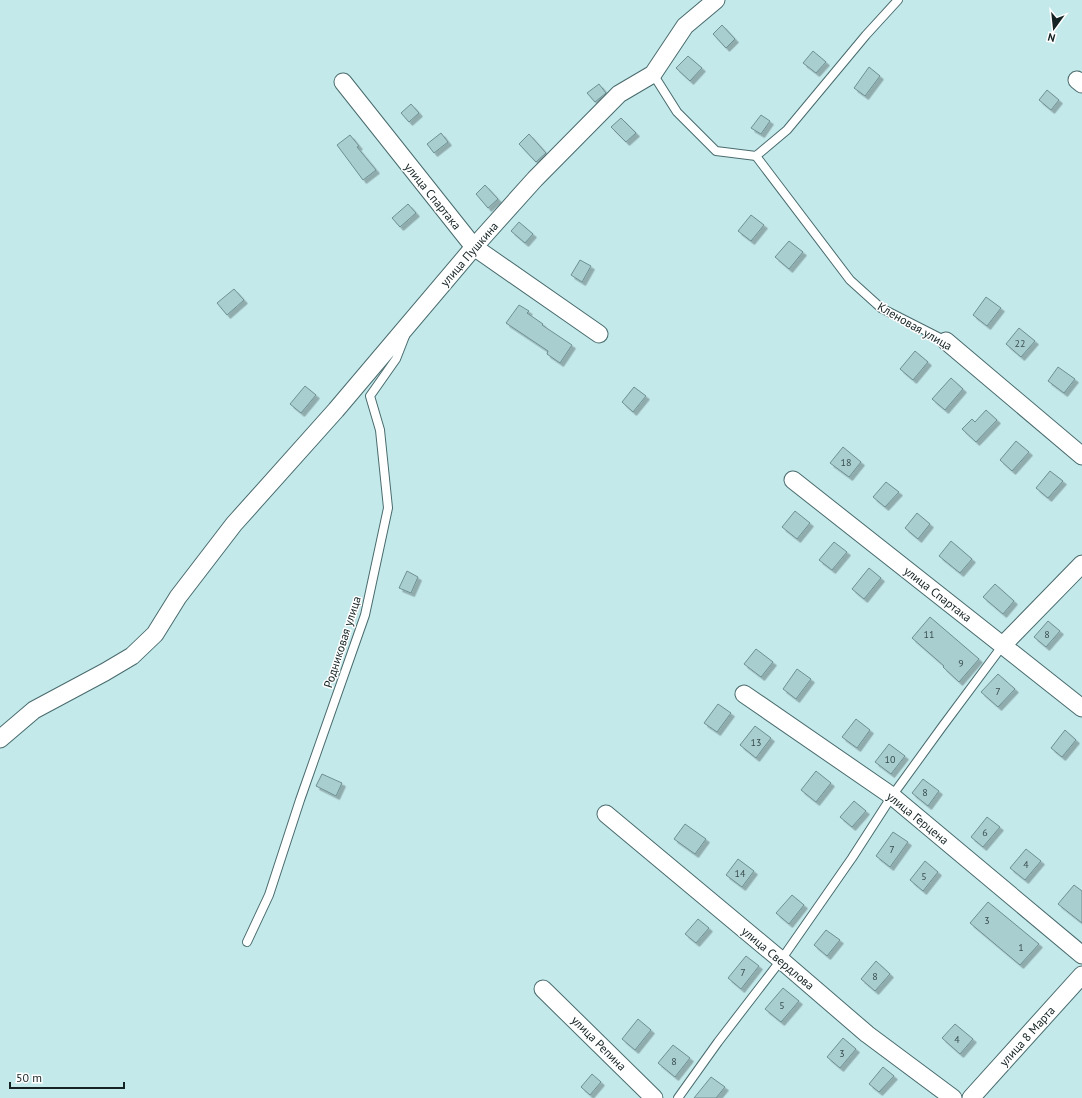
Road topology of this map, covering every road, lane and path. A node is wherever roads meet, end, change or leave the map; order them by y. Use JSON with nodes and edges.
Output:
{"nodes":[{"id":1,"x":716,"y":0,"type":"edge"},
{"id":2,"x":898,"y":0,"type":"edge"},
{"id":3,"x":652,"y":74,"type":"junction"},
{"id":4,"x":343,"y":82,"type":"dead end"},
{"id":5,"x":756,"y":156,"type":"junction"},
{"id":6,"x":474,"y":247,"type":"junction"},
{"id":7,"x":410,"y":323,"type":"junction"},
{"id":8,"x":599,"y":334,"type":"dead end"},
{"id":9,"x":946,"y":341,"type":"joint"},
{"id":10,"x":1082,"y":456,"type":"edge"},
{"id":11,"x":793,"y":480,"type":"dead end"},
{"id":12,"x":1082,"y":564,"type":"edge"},
{"id":13,"x":1003,"y":645,"type":"junction"},
{"id":14,"x":744,"y":694,"type":"dead end"},
{"id":15,"x":1082,"y":708,"type":"edge"},
{"id":16,"x":0,"y":739,"type":"edge"},
{"id":17,"x":892,"y":796,"type":"junction"},
{"id":18,"x":606,"y":814,"type":"dead end"},
{"id":19,"x":247,"y":942,"type":"dead end"},
{"id":20,"x":1082,"y":954,"type":"edge"},
{"id":21,"x":781,"y":960,"type":"junction"},
{"id":22,"x":1082,"y":975,"type":"edge"},
{"id":23,"x":543,"y":989,"type":"dead end"},
{"id":24,"x":654,"y":1098,"type":"edge"},
{"id":25,"x":678,"y":1098,"type":"edge"},
{"id":26,"x":953,"y":1098,"type":"edge"},
{"id":27,"x":971,"y":1098,"type":"edge"}],
"edges":[{"from":1,"to":3,"type":"street","name":"улица Пушкина"},
{"from":2,"to":5,"type":"lane"},
{"from":3,"to":5,"type":"lane"},
{"from":3,"to":6,"type":"street","name":"улица Пушкина"},
{"from":4,"to":6,"type":"street","name":"улица Спартака"},
{"from":5,"to":9,"type":"lane","name":"Кленовая улица"},
{"from":6,"to":7,"type":"street","name":"улица Пушкина"},
{"from":6,"to":8,"type":"street","name":"улица Спартака"},
{"from":7,"to":16,"type":"street","name":"улица Пушкина"},
{"from":7,"to":19,"type":"lane","name":"Родниковая улица"},
{"from":9,"to":10,"type":"street","name":"Кленовая улица"},
{"from":11,"to":13,"type":"street","name":"улица Спартака"},
{"from":12,"to":13,"type":"street"},
{"from":13,"to":15,"type":"street","name":"улица Спартака"},
{"from":13,"to":17,"type":"lane"},
{"from":14,"to":17,"type":"street","name":"улица Герцена"},
{"from":17,"to":20,"type":"street","name":"улица Герцена"},
{"from":17,"to":21,"type":"lane"},
{"from":18,"to":21,"type":"street","name":"улица Свердлова"},
{"from":21,"to":25,"type":"lane"},
{"from":21,"to":26,"type":"street","name":"улица Свердлова"},
{"from":22,"to":27,"type":"street","name":"улица 8 Марта"},
{"from":23,"to":24,"type":"street","name":"улица Репина"}]}
